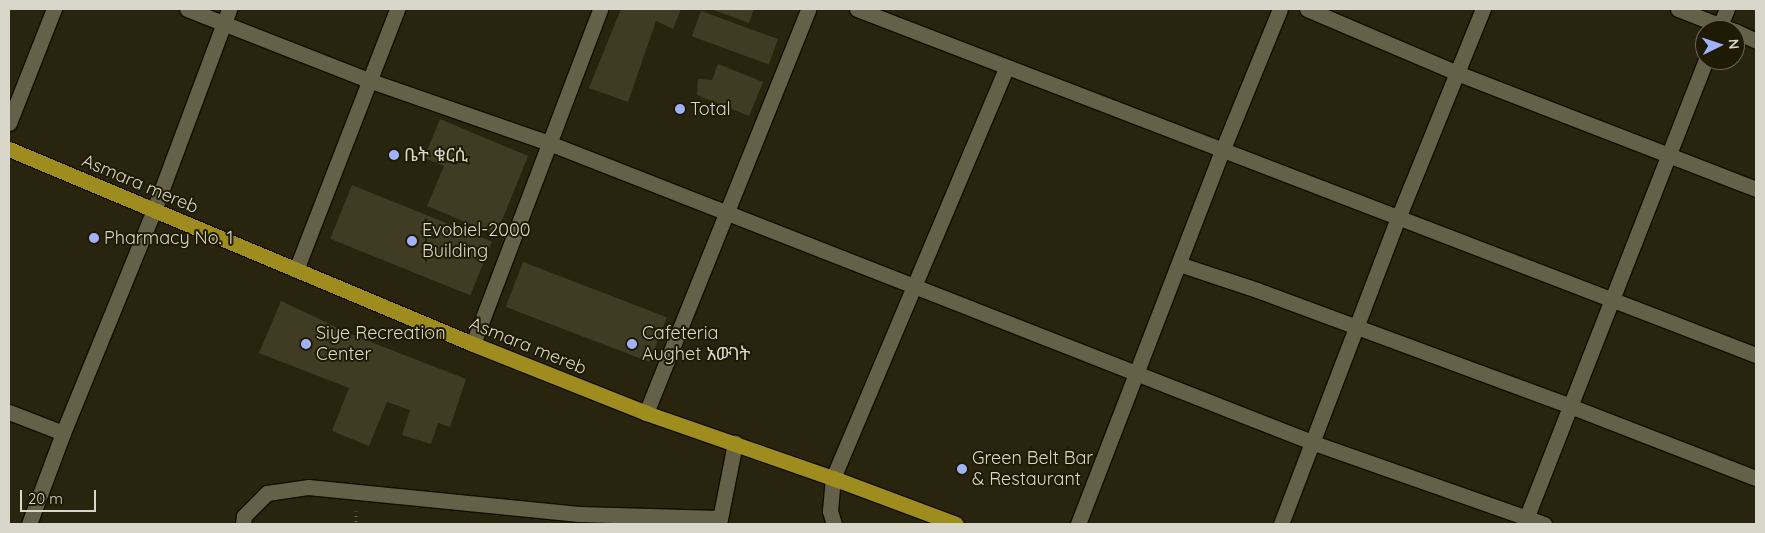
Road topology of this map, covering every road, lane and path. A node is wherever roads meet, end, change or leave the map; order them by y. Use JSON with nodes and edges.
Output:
{"nodes":[{"id":1,"x":54,"y":9,"type":"edge"},
{"id":2,"x":187,"y":9,"type":"edge"},
{"id":3,"x":229,"y":9,"type":"edge"},
{"id":4,"x":397,"y":9,"type":"edge"},
{"id":5,"x":600,"y":9,"type":"edge"},
{"id":6,"x":808,"y":9,"type":"edge"},
{"id":7,"x":857,"y":9,"type":"edge"},
{"id":8,"x":1280,"y":9,"type":"edge"},
{"id":9,"x":1307,"y":9,"type":"edge"},
{"id":10,"x":1483,"y":9,"type":"edge"},
{"id":11,"x":1678,"y":9,"type":"edge"},
{"id":12,"x":1704,"y":20,"type":"edge"},
{"id":13,"x":223,"y":23,"type":"junction"},
{"id":14,"x":1007,"y":67,"type":"junction"},
{"id":15,"x":1702,"y":70,"type":"edge"},
{"id":16,"x":1457,"y":73,"type":"junction"},
{"id":17,"x":368,"y":80,"type":"junction"},
{"id":18,"x":9,"y":123,"type":"edge"},
{"id":19,"x":549,"y":143,"type":"junction"},
{"id":20,"x":9,"y":149,"type":"edge"},
{"id":21,"x":1222,"y":151,"type":"junction"},
{"id":22,"x":1668,"y":156,"type":"junction"},
{"id":23,"x":1756,"y":189,"type":"edge"},
{"id":24,"x":154,"y":210,"type":"junction"},
{"id":25,"x":728,"y":212,"type":"junction"},
{"id":26,"x":1398,"y":218,"type":"junction"},
{"id":27,"x":1179,"y":264,"type":"junction"},
{"id":28,"x":296,"y":270,"type":"junction"},
{"id":29,"x":915,"y":288,"type":"junction"},
{"id":30,"x":1611,"y":299,"type":"junction"},
{"id":31,"x":1357,"y":328,"type":"junction"},
{"id":32,"x":473,"y":344,"type":"junction"},
{"id":33,"x":1756,"y":355,"type":"edge"},
{"id":34,"x":1136,"y":374,"type":"junction"},
{"id":35,"x":1570,"y":406,"type":"junction"},
{"id":36,"x":9,"y":412,"type":"edge"},
{"id":37,"x":646,"y":413,"type":"junction"},
{"id":38,"x":63,"y":433,"type":"junction"},
{"id":39,"x":735,"y":443,"type":"junction"},
{"id":40,"x":1314,"y":443,"type":"junction"},
{"id":41,"x":833,"y":478,"type":"junction"},
{"id":42,"x":1756,"y":478,"type":"edge"},
{"id":43,"x":579,"y":519,"type":"edge"},
{"id":44,"x":719,"y":521,"type":"edge"},
{"id":45,"x":1525,"y":521,"type":"edge"},
{"id":46,"x":29,"y":524,"type":"edge"},
{"id":47,"x":243,"y":524,"type":"edge"},
{"id":48,"x":834,"y":524,"type":"edge"},
{"id":49,"x":956,"y":524,"type":"edge"},
{"id":50,"x":1078,"y":524,"type":"edge"},
{"id":51,"x":1281,"y":524,"type":"edge"},
{"id":52,"x":1544,"y":524,"type":"edge"}],
"edges":[{"from":1,"to":18,"type":"street"},
{"from":2,"to":13,"type":"street"},
{"from":3,"to":13,"type":"street"},
{"from":4,"to":17,"type":"street"},
{"from":5,"to":19,"type":"street"},
{"from":6,"to":25,"type":"street"},
{"from":7,"to":14,"type":"street"},
{"from":8,"to":21,"type":"street"},
{"from":9,"to":16,"type":"street"},
{"from":10,"to":16,"type":"street"},
{"from":11,"to":12,"type":"street"},
{"from":13,"to":17,"type":"street"},
{"from":13,"to":24,"type":"street"},
{"from":14,"to":21,"type":"street"},
{"from":14,"to":29,"type":"street"},
{"from":15,"to":22,"type":"street"},
{"from":16,"to":22,"type":"street"},
{"from":16,"to":26,"type":"street"},
{"from":17,"to":19,"type":"street"},
{"from":17,"to":28,"type":"street"},
{"from":19,"to":25,"type":"street"},
{"from":19,"to":32,"type":"street"},
{"from":20,"to":24,"type":"highway","name":"Asmara mereb"},
{"from":21,"to":26,"type":"street"},
{"from":21,"to":27,"type":"street"},
{"from":22,"to":23,"type":"street"},
{"from":22,"to":30,"type":"street"},
{"from":24,"to":28,"type":"highway","name":"Asmara mereb"},
{"from":24,"to":38,"type":"street"},
{"from":25,"to":29,"type":"street"},
{"from":25,"to":37,"type":"street"},
{"from":26,"to":30,"type":"street"},
{"from":26,"to":31,"type":"street"},
{"from":27,"to":31,"type":"street"},
{"from":27,"to":34,"type":"street"},
{"from":28,"to":32,"type":"highway","name":"Asmara mereb"},
{"from":29,"to":34,"type":"street"},
{"from":29,"to":41,"type":"street"},
{"from":30,"to":33,"type":"street"},
{"from":30,"to":35,"type":"street"},
{"from":31,"to":35,"type":"street"},
{"from":31,"to":40,"type":"street"},
{"from":32,"to":37,"type":"highway","name":"Asmara mereb"},
{"from":34,"to":40,"type":"street"},
{"from":34,"to":50,"type":"street"},
{"from":35,"to":42,"type":"street"},
{"from":35,"to":45,"type":"street"},
{"from":36,"to":38,"type":"street"},
{"from":37,"to":39,"type":"highway","name":"Asmara mereb"},
{"from":38,"to":46,"type":"street"},
{"from":39,"to":41,"type":"highway","name":"Asmara mereb"},
{"from":39,"to":44,"type":"street"},
{"from":40,"to":45,"type":"street"},
{"from":40,"to":51,"type":"street"},
{"from":41,"to":48,"type":"street"},
{"from":41,"to":49,"type":"highway","name":"Asmara mereb"},
{"from":43,"to":44,"type":"street"},
{"from":43,"to":47,"type":"street"},
{"from":45,"to":52,"type":"street"}]}
